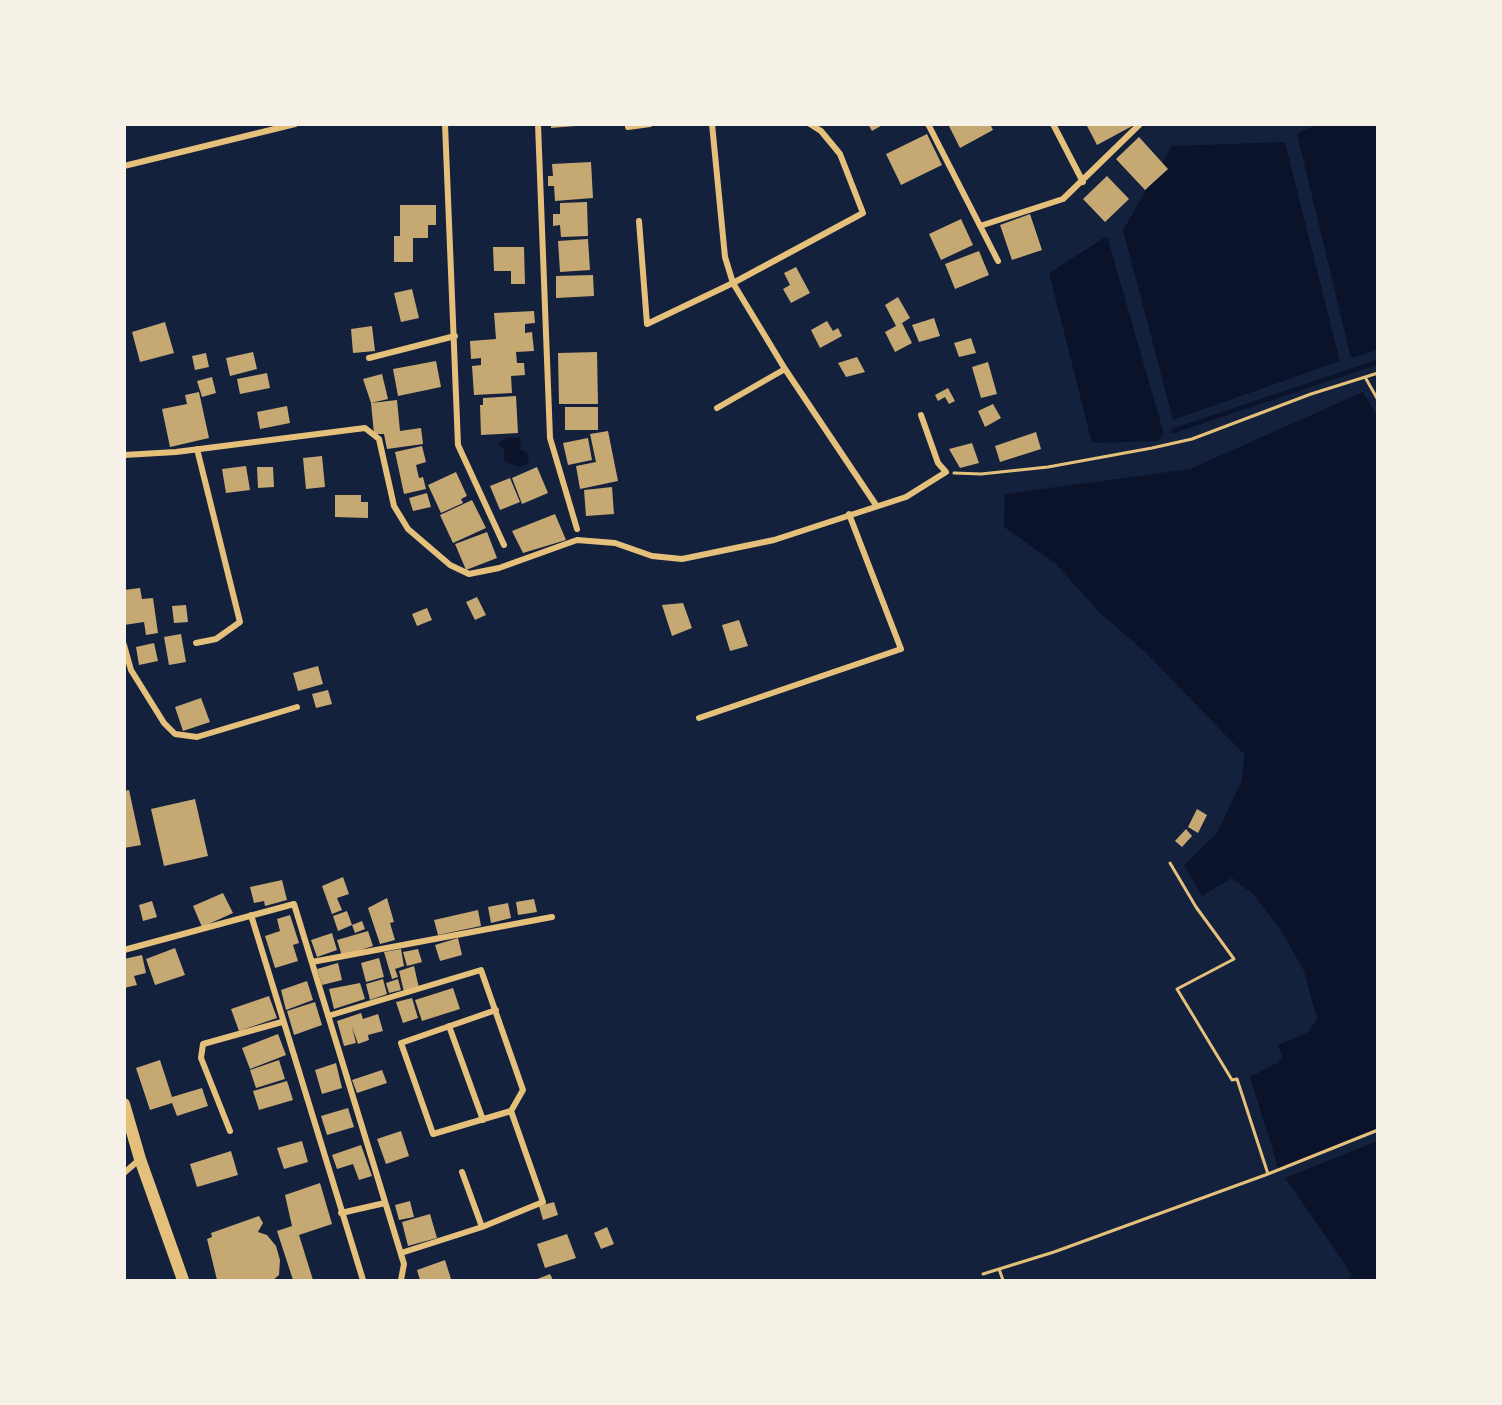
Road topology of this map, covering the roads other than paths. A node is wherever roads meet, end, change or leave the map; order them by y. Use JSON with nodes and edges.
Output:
{"nodes":[{"id":1,"x":295,"y":124,"type":"edge"},
{"id":2,"x":445,"y":124,"type":"edge"},
{"id":3,"x":538,"y":124,"type":"edge"},
{"id":4,"x":650,"y":124,"type":"edge"},
{"id":5,"x":712,"y":124,"type":"edge"},
{"id":6,"x":810,"y":124,"type":"edge"},
{"id":7,"x":928,"y":124,"type":"edge"},
{"id":8,"x":1053,"y":124,"type":"edge"},
{"id":9,"x":1140,"y":124,"type":"edge"},
{"id":10,"x":628,"y":127,"type":"dead end"},
{"id":11,"x":124,"y":166,"type":"edge"},
{"id":12,"x":1083,"y":182,"type":"junction"},
{"id":13,"x":639,"y":221,"type":"dead end"},
{"id":14,"x":980,"y":226,"type":"junction"},
{"id":15,"x":998,"y":261,"type":"dead end"},
{"id":16,"x":733,"y":283,"type":"junction"},
{"id":17,"x":455,"y":336,"type":"junction"},
{"id":18,"x":369,"y":358,"type":"dead end"},
{"id":19,"x":785,"y":369,"type":"junction"},
{"id":20,"x":717,"y":408,"type":"dead end"},
{"id":21,"x":921,"y":415,"type":"dead end"},
{"id":22,"x":197,"y":449,"type":"junction"},
{"id":23,"x":124,"y":455,"type":"edge"},
{"id":24,"x":876,"y":505,"type":"junction"},
{"id":25,"x":849,"y":514,"type":"junction"},
{"id":26,"x":578,"y":529,"type":"dead end"},
{"id":27,"x":504,"y":545,"type":"dead end"},
{"id":28,"x":196,"y":643,"type":"dead end"},
{"id":29,"x":124,"y":645,"type":"edge"},
{"id":30,"x":297,"y":707,"type":"dead end"},
{"id":31,"x":699,"y":718,"type":"dead end"},
{"id":32,"x":250,"y":915,"type":"junction"},
{"id":33,"x":552,"y":917,"type":"dead end"},
{"id":34,"x":124,"y":950,"type":"edge"},
{"id":35,"x":312,"y":962,"type":"junction"},
{"id":36,"x":496,"y":1011,"type":"junction"},
{"id":37,"x":328,"y":1016,"type":"junction"},
{"id":38,"x":282,"y":1022,"type":"junction"},
{"id":39,"x":449,"y":1026,"type":"junction"},
{"id":40,"x":124,"y":1104,"type":"edge"},
{"id":41,"x":512,"y":1111,"type":"junction"},
{"id":42,"x":483,"y":1119,"type":"junction"},
{"id":43,"x":230,"y":1131,"type":"dead end"},
{"id":44,"x":140,"y":1159,"type":"junction"},
{"id":45,"x":462,"y":1172,"type":"dead end"},
{"id":46,"x":124,"y":1173,"type":"edge"},
{"id":47,"x":385,"y":1203,"type":"junction"},
{"id":48,"x":341,"y":1213,"type":"junction"},
{"id":49,"x":482,"y":1227,"type":"junction"},
{"id":50,"x":401,"y":1253,"type":"junction"},
{"id":51,"x":183,"y":1281,"type":"edge"},
{"id":52,"x":363,"y":1281,"type":"edge"},
{"id":53,"x":401,"y":1281,"type":"edge"}],
"edges":[{"from":1,"to":11,"type":"street"},
{"from":2,"to":17,"type":"street"},
{"from":3,"to":26,"type":"street"},
{"from":4,"to":10,"type":"street"},
{"from":5,"to":16,"type":"street"},
{"from":6,"to":16,"type":"street"},
{"from":7,"to":14,"type":"street"},
{"from":8,"to":12,"type":"street"},
{"from":9,"to":12,"type":"street"},
{"from":12,"to":14,"type":"street"},
{"from":13,"to":16,"type":"street"},
{"from":14,"to":15,"type":"street"},
{"from":16,"to":19,"type":"street"},
{"from":17,"to":18,"type":"street"},
{"from":17,"to":27,"type":"street"},
{"from":19,"to":20,"type":"street"},
{"from":19,"to":24,"type":"street"},
{"from":21,"to":24,"type":"street"},
{"from":22,"to":23,"type":"street"},
{"from":22,"to":25,"type":"street"},
{"from":22,"to":28,"type":"street"},
{"from":24,"to":25,"type":"street"},
{"from":25,"to":31,"type":"street"},
{"from":29,"to":30,"type":"street"},
{"from":32,"to":34,"type":"street"},
{"from":32,"to":35,"type":"street"},
{"from":32,"to":38,"type":"street"},
{"from":33,"to":35,"type":"street"},
{"from":35,"to":37,"type":"street"},
{"from":36,"to":37,"type":"street"},
{"from":36,"to":39,"type":"street"},
{"from":36,"to":41,"type":"street"},
{"from":37,"to":47,"type":"street"},
{"from":38,"to":43,"type":"street"},
{"from":38,"to":48,"type":"street"},
{"from":39,"to":42,"type":"street"},
{"from":39,"to":42,"type":"street"},
{"from":40,"to":44,"type":"main road"},
{"from":41,"to":42,"type":"street"},
{"from":41,"to":49,"type":"street"},
{"from":44,"to":46,"type":"street"},
{"from":44,"to":51,"type":"main road"},
{"from":45,"to":49,"type":"street"},
{"from":47,"to":48,"type":"street"},
{"from":47,"to":50,"type":"street"},
{"from":48,"to":52,"type":"street"},
{"from":49,"to":50,"type":"street"},
{"from":50,"to":53,"type":"street"}]}
